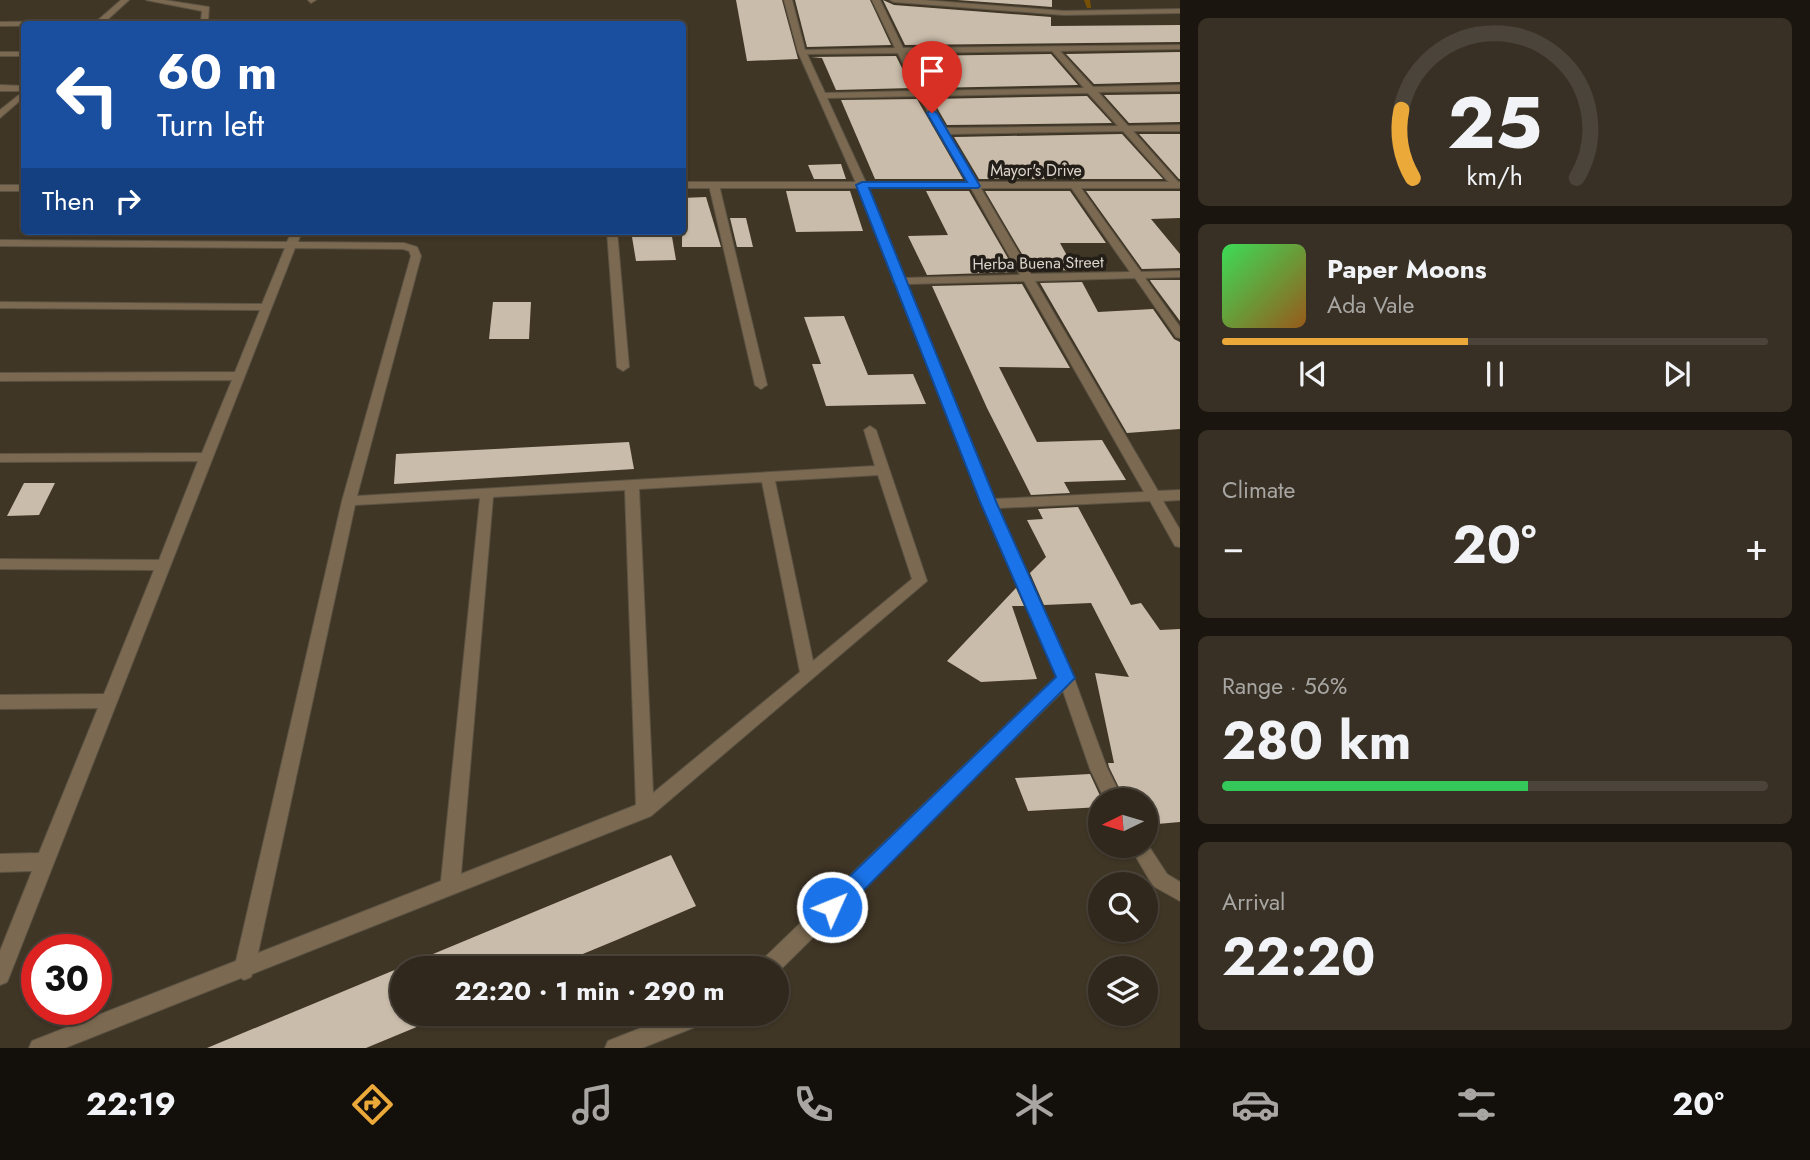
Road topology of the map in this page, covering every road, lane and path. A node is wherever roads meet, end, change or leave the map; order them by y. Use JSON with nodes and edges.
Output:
{"nodes":[{"id":1,"x":125,"y":0,"type":"edge"},
{"id":2,"x":150,"y":0,"type":"edge"},
{"id":3,"x":788,"y":0,"type":"edge"},
{"id":4,"x":876,"y":0,"type":"edge"},
{"id":5,"x":894,"y":0,"type":"edge"},
{"id":6,"x":1180,"y":11,"type":"edge"},
{"id":7,"x":102,"y":21,"type":"edge"},
{"id":8,"x":204,"y":21,"type":"edge"},
{"id":9,"x":0,"y":24,"type":"edge"},
{"id":10,"x":21,"y":24,"type":"edge"},
{"id":11,"x":1180,"y":47,"type":"edge"},
{"id":12,"x":1054,"y":49,"type":"junction"},
{"id":13,"x":898,"y":51,"type":"junction"},
{"id":14,"x":802,"y":52,"type":"junction"},
{"id":15,"x":0,"y":54,"type":"edge"},
{"id":16,"x":21,"y":54,"type":"edge"},
{"id":17,"x":0,"y":88,"type":"edge"},
{"id":18,"x":1180,"y":88,"type":"edge"},
{"id":19,"x":21,"y":90,"type":"edge"},
{"id":20,"x":1090,"y":90,"type":"junction"},
{"id":21,"x":21,"y":93,"type":"edge"},
{"id":22,"x":922,"y":95,"type":"junction"},
{"id":23,"x":821,"y":96,"type":"junction"},
{"id":24,"x":0,"y":115,"type":"edge"},
{"id":25,"x":1180,"y":128,"type":"edge"},
{"id":26,"x":1126,"y":129,"type":"junction"},
{"id":27,"x":943,"y":131,"type":"junction"},
{"id":28,"x":686,"y":185,"type":"edge"},
{"id":29,"x":714,"y":185,"type":"junction"},
{"id":30,"x":862,"y":185,"type":"junction"},
{"id":31,"x":1178,"y":185,"type":"edge"},
{"id":32,"x":974,"y":186,"type":"junction"},
{"id":33,"x":1075,"y":186,"type":"junction"},
{"id":34,"x":0,"y":188,"type":"edge"},
{"id":35,"x":21,"y":188,"type":"edge"},
{"id":36,"x":612,"y":235,"type":"edge"},
{"id":37,"x":295,"y":237,"type":"edge"},
{"id":38,"x":0,"y":243,"type":"edge"},
{"id":39,"x":1180,"y":274,"type":"edge"},
{"id":40,"x":1138,"y":275,"type":"junction"},
{"id":41,"x":1030,"y":280,"type":"junction"},
{"id":42,"x":898,"y":281,"type":"junction"},
{"id":43,"x":0,"y":305,"type":"edge"},
{"id":44,"x":267,"y":307,"type":"junction"},
{"id":45,"x":1180,"y":335,"type":"edge"},
{"id":46,"x":622,"y":367,"type":"dead end"},
{"id":47,"x":239,"y":376,"type":"junction"},
{"id":48,"x":0,"y":377,"type":"edge"},
{"id":49,"x":761,"y":385,"type":"dead end"},
{"id":50,"x":870,"y":430,"type":"dead end"},
{"id":51,"x":207,"y":457,"type":"junction"},
{"id":52,"x":0,"y":458,"type":"edge"},
{"id":53,"x":882,"y":470,"type":"junction"},
{"id":54,"x":768,"y":477,"type":"junction"},
{"id":55,"x":632,"y":484,"type":"junction"},
{"id":56,"x":487,"y":493,"type":"junction"},
{"id":57,"x":1180,"y":495,"type":"edge"},
{"id":58,"x":1154,"y":496,"type":"junction"},
{"id":59,"x":349,"y":501,"type":"junction"},
{"id":60,"x":989,"y":504,"type":"junction"},
{"id":61,"x":1180,"y":542,"type":"edge"},
{"id":62,"x":0,"y":564,"type":"edge"},
{"id":63,"x":164,"y":565,"type":"junction"},
{"id":64,"x":808,"y":674,"type":"junction"},
{"id":65,"x":1066,"y":678,"type":"junction"},
{"id":66,"x":110,"y":701,"type":"junction"},
{"id":67,"x":0,"y":702,"type":"edge"},
{"id":68,"x":1108,"y":788,"type":"edge"},
{"id":69,"x":646,"y":810,"type":"junction"},
{"id":70,"x":1146,"y":858,"type":"edge"},
{"id":71,"x":45,"y":862,"type":"junction"},
{"id":72,"x":0,"y":863,"type":"edge"},
{"id":73,"x":450,"y":888,"type":"junction"},
{"id":74,"x":1180,"y":892,"type":"edge"},
{"id":75,"x":780,"y":956,"type":"edge"},
{"id":76,"x":244,"y":970,"type":"junction"},
{"id":77,"x":0,"y":975,"type":"edge"},
{"id":78,"x":672,"y":1026,"type":"edge"},
{"id":79,"x":39,"y":1048,"type":"edge"},
{"id":80,"x":615,"y":1048,"type":"edge"}],
"edges":[{"from":1,"to":7,"type":"street"},
{"from":2,"to":8,"type":"street"},
{"from":3,"to":14,"type":"street"},
{"from":4,"to":13,"type":"street"},
{"from":5,"to":6,"type":"street"},
{"from":9,"to":10,"type":"street"},
{"from":11,"to":12,"type":"street"},
{"from":12,"to":13,"type":"street"},
{"from":12,"to":20,"type":"street"},
{"from":13,"to":14,"type":"street"},
{"from":13,"to":22,"type":"street"},
{"from":14,"to":23,"type":"street"},
{"from":15,"to":16,"type":"street"},
{"from":17,"to":19,"type":"street"},
{"from":18,"to":20,"type":"street"},
{"from":20,"to":22,"type":"street"},
{"from":20,"to":26,"type":"street"},
{"from":21,"to":24,"type":"street"},
{"from":22,"to":23,"type":"street"},
{"from":22,"to":27,"type":"street"},
{"from":23,"to":30,"type":"street"},
{"from":25,"to":26,"type":"street"},
{"from":26,"to":27,"type":"street"},
{"from":26,"to":31,"type":"street"},
{"from":27,"to":32,"type":"street"},
{"from":28,"to":29,"type":"street","name":"Mayor's Drive"},
{"from":29,"to":30,"type":"street","name":"Mayor's Drive"},
{"from":29,"to":49,"type":"street"},
{"from":30,"to":32,"type":"street","name":"Mayor's Drive"},
{"from":30,"to":42,"type":"street"},
{"from":31,"to":33,"type":"street","name":"Mayor's Drive"},
{"from":32,"to":33,"type":"street","name":"Mayor's Drive"},
{"from":32,"to":41,"type":"street"},
{"from":33,"to":40,"type":"street"},
{"from":34,"to":35,"type":"street"},
{"from":36,"to":46,"type":"street"},
{"from":37,"to":38,"type":"street"},
{"from":37,"to":44,"type":"street"},
{"from":37,"to":59,"type":"street"},
{"from":39,"to":40,"type":"street","name":"Herba Buena Street"},
{"from":40,"to":41,"type":"street","name":"Herba Buena Street"},
{"from":40,"to":45,"type":"street"},
{"from":41,"to":42,"type":"street","name":"Herba Buena Street"},
{"from":41,"to":58,"type":"street"},
{"from":42,"to":60,"type":"street"},
{"from":43,"to":44,"type":"street"},
{"from":44,"to":47,"type":"street"},
{"from":47,"to":48,"type":"street"},
{"from":47,"to":51,"type":"street"},
{"from":50,"to":53,"type":"street"},
{"from":51,"to":52,"type":"street"},
{"from":51,"to":63,"type":"street"},
{"from":53,"to":54,"type":"street"},
{"from":53,"to":64,"type":"street"},
{"from":54,"to":55,"type":"street"},
{"from":54,"to":64,"type":"street"},
{"from":55,"to":56,"type":"street"},
{"from":55,"to":69,"type":"street"},
{"from":56,"to":59,"type":"street"},
{"from":56,"to":73,"type":"street"},
{"from":57,"to":58,"type":"street"},
{"from":58,"to":60,"type":"street"},
{"from":58,"to":61,"type":"street"},
{"from":59,"to":76,"type":"street"},
{"from":60,"to":65,"type":"street"},
{"from":62,"to":63,"type":"street"},
{"from":63,"to":66,"type":"street"},
{"from":64,"to":69,"type":"street"},
{"from":65,"to":68,"type":"street"},
{"from":65,"to":75,"type":"street"},
{"from":66,"to":67,"type":"street"},
{"from":66,"to":71,"type":"street"},
{"from":69,"to":73,"type":"street"},
{"from":70,"to":74,"type":"street"},
{"from":71,"to":72,"type":"street"},
{"from":71,"to":77,"type":"street"},
{"from":73,"to":76,"type":"street"},
{"from":76,"to":79,"type":"street"},
{"from":78,"to":80,"type":"street"}]}
